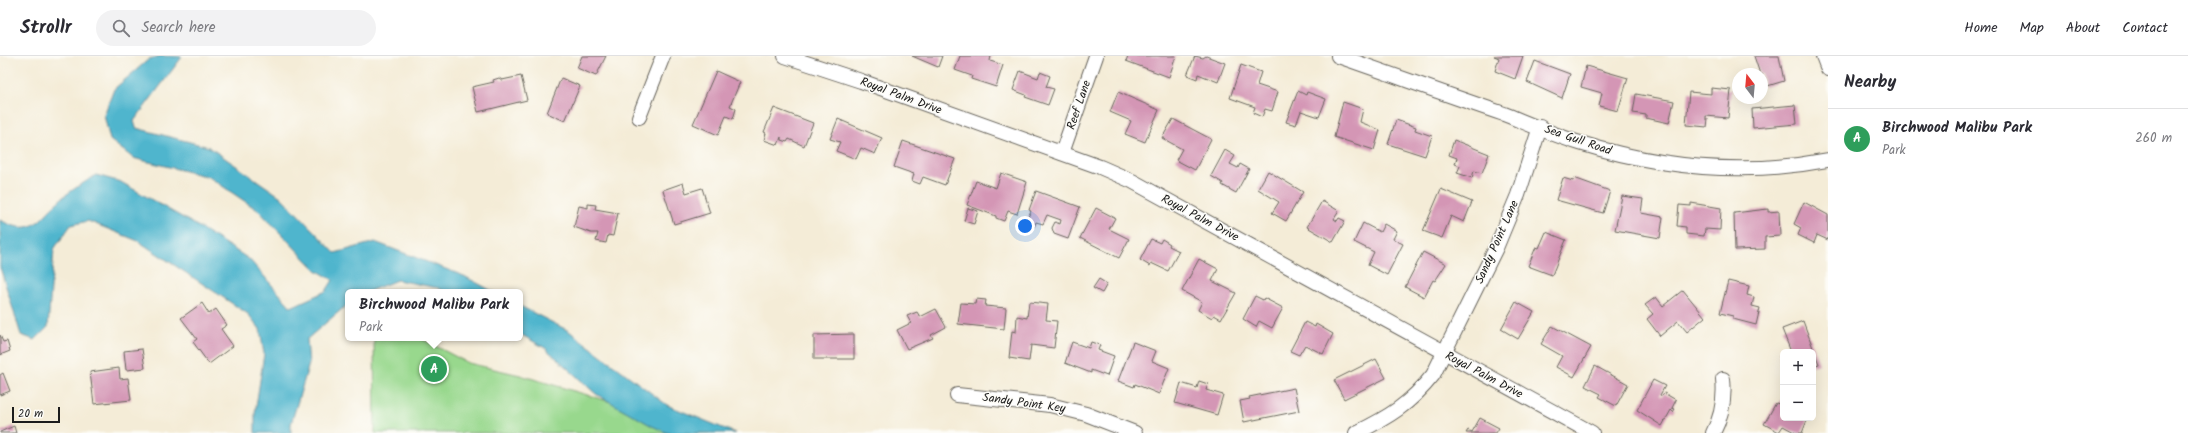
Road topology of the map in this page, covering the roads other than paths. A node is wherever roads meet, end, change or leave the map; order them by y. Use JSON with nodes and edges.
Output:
{"nodes":[{"id":1,"x":663,"y":56,"type":"edge"},
{"id":2,"x":785,"y":56,"type":"edge"},
{"id":3,"x":1096,"y":56,"type":"edge"},
{"id":4,"x":1338,"y":56,"type":"edge"},
{"id":5,"x":1823,"y":56,"type":"edge"},
{"id":6,"x":1828,"y":69,"type":"edge"},
{"id":7,"x":639,"y":117,"type":"dead end"},
{"id":8,"x":1540,"y":128,"type":"junction"},
{"id":9,"x":1062,"y":153,"type":"junction"},
{"id":10,"x":1828,"y":160,"type":"edge"},
{"id":11,"x":1444,"y":353,"type":"junction"},
{"id":12,"x":1723,"y":379,"type":"dead end"},
{"id":13,"x":957,"y":395,"type":"dead end"},
{"id":14,"x":1135,"y":433,"type":"edge"},
{"id":15,"x":1356,"y":433,"type":"edge"},
{"id":16,"x":1592,"y":433,"type":"edge"},
{"id":17,"x":1713,"y":433,"type":"edge"}],
"edges":[{"from":1,"to":7,"type":"street"},
{"from":2,"to":9,"type":"street","name":"Royal Palm Drive"},
{"from":3,"to":9,"type":"street","name":"Reef Lane"},
{"from":4,"to":8,"type":"street","name":"Sea Gull Road"},
{"from":5,"to":6,"type":"street"},
{"from":8,"to":10,"type":"street","name":"Sea Gull Road"},
{"from":8,"to":11,"type":"street","name":"Sandy Point Lane"},
{"from":9,"to":11,"type":"street","name":"Royal Palm Drive"},
{"from":11,"to":15,"type":"street"},
{"from":11,"to":16,"type":"street","name":"Royal Palm Drive"},
{"from":12,"to":17,"type":"street"},
{"from":13,"to":14,"type":"street","name":"Sandy Point Key"}]}
